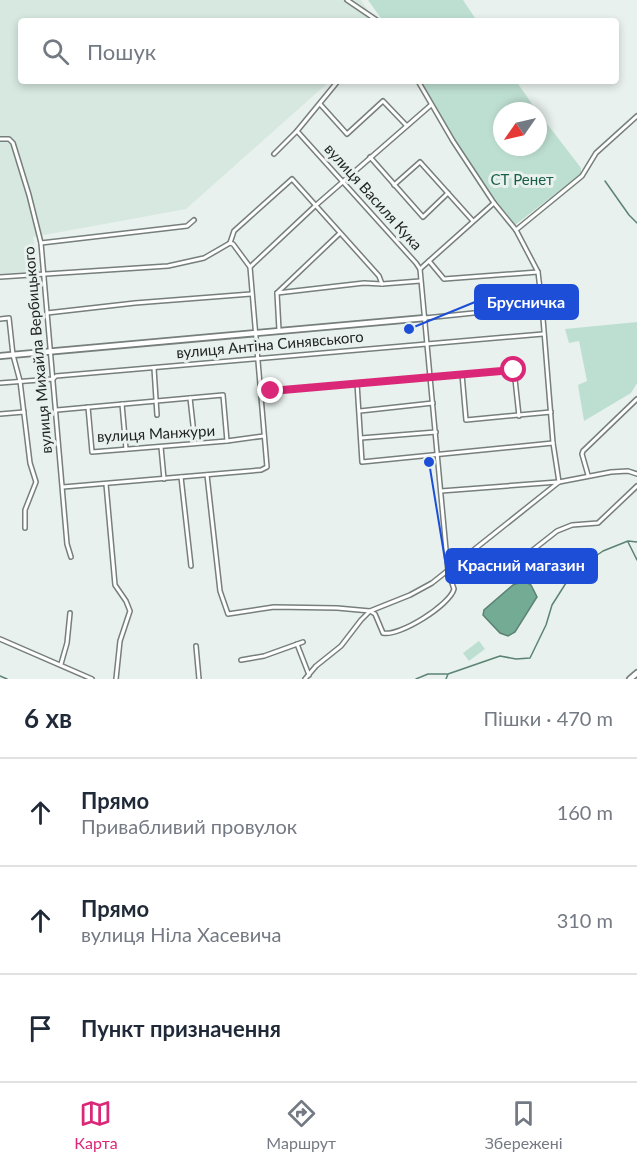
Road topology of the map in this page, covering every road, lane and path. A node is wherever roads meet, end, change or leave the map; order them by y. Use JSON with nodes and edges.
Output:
{"nodes":[{"id":1,"x":347,"y":0,"type":"edge"},
{"id":2,"x":374,"y":18,"type":"edge"},
{"id":3,"x":336,"y":84,"type":"edge"},
{"id":4,"x":420,"y":84,"type":"edge"},
{"id":5,"x":320,"y":104,"type":"junction"},
{"id":6,"x":431,"y":105,"type":"junction"},
{"id":7,"x":637,"y":116,"type":"edge"},
{"id":8,"x":406,"y":125,"type":"junction"},
{"id":9,"x":297,"y":131,"type":"junction"},
{"id":10,"x":0,"y":139,"type":"edge"},
{"id":11,"x":274,"y":154,"type":"dead end"},
{"id":12,"x":370,"y":158,"type":"junction"},
{"id":13,"x":342,"y":182,"type":"junction"},
{"id":14,"x":394,"y":185,"type":"junction"},
{"id":15,"x":448,"y":193,"type":"junction"},
{"id":16,"x":494,"y":203,"type":"junction"},
{"id":17,"x":315,"y":206,"type":"junction"},
{"id":18,"x":194,"y":220,"type":"dead end"},
{"id":19,"x":473,"y":221,"type":"junction"},
{"id":20,"x":516,"y":230,"type":"junction"},
{"id":21,"x":339,"y":234,"type":"junction"},
{"id":22,"x":41,"y":243,"type":"junction"},
{"id":23,"x":230,"y":243,"type":"junction"},
{"id":24,"x":429,"y":261,"type":"junction"},
{"id":25,"x":250,"y":267,"type":"junction"},
{"id":26,"x":420,"y":269,"type":"junction"},
{"id":27,"x":538,"y":272,"type":"junction"},
{"id":28,"x":44,"y":273,"type":"junction"},
{"id":29,"x":0,"y":277,"type":"edge"},
{"id":30,"x":420,"y":281,"type":"junction"},
{"id":31,"x":382,"y":284,"type":"junction"},
{"id":32,"x":277,"y":293,"type":"junction"},
{"id":33,"x":251,"y":294,"type":"junction"},
{"id":34,"x":542,"y":306,"type":"junction"},
{"id":35,"x":47,"y":313,"type":"junction"},
{"id":36,"x":424,"y":318,"type":"junction"},
{"id":37,"x":0,"y":319,"type":"edge"},
{"id":38,"x":279,"y":330,"type":"junction"},
{"id":39,"x":255,"y":333,"type":"junction"},
{"id":40,"x":543,"y":334,"type":"junction"},
{"id":41,"x":428,"y":344,"type":"junction"},
{"id":42,"x":51,"y":351,"type":"junction"},
{"id":43,"x":13,"y":355,"type":"junction"},
{"id":44,"x":0,"y":356,"type":"edge"},
{"id":45,"x":257,"y":358,"type":"junction"},
{"id":46,"x":154,"y":368,"type":"junction"},
{"id":47,"x":462,"y":374,"type":"junction"},
{"id":48,"x":431,"y":377,"type":"junction"},
{"id":49,"x":53,"y":379,"type":"junction"},
{"id":50,"x":20,"y":381,"type":"junction"},
{"id":51,"x":0,"y":383,"type":"edge"},
{"id":52,"x":357,"y":383,"type":"junction"},
{"id":53,"x":261,"y":392,"type":"junction"},
{"id":54,"x":190,"y":398,"type":"junction"},
{"id":55,"x":637,"y":399,"type":"edge"},
{"id":56,"x":156,"y":400,"type":"junction"},
{"id":57,"x":433,"y":403,"type":"junction"},
{"id":58,"x":123,"y":404,"type":"junction"},
{"id":59,"x":88,"y":407,"type":"junction"},
{"id":60,"x":57,"y":410,"type":"junction"},
{"id":61,"x":359,"y":411,"type":"junction"},
{"id":62,"x":24,"y":412,"type":"junction"},
{"id":63,"x":551,"y":412,"type":"junction"},
{"id":64,"x":0,"y":414,"type":"edge"},
{"id":65,"x":157,"y":415,"type":"dead end"},
{"id":66,"x":519,"y":416,"type":"junction"},
{"id":67,"x":436,"y":432,"type":"junction"},
{"id":68,"x":264,"y":436,"type":"junction"},
{"id":69,"x":361,"y":438,"type":"junction"},
{"id":70,"x":227,"y":441,"type":"junction"},
{"id":71,"x":195,"y":443,"type":"junction"},
{"id":72,"x":553,"y":443,"type":"junction"},
{"id":73,"x":161,"y":447,"type":"junction"},
{"id":74,"x":126,"y":449,"type":"junction"},
{"id":75,"x":437,"y":455,"type":"junction"},
{"id":76,"x":637,"y":474,"type":"edge"},
{"id":77,"x":207,"y":475,"type":"junction"},
{"id":78,"x":588,"y":475,"type":"junction"},
{"id":79,"x":181,"y":477,"type":"junction"},
{"id":80,"x":164,"y":479,"type":"junction"},
{"id":81,"x":559,"y":482,"type":"junction"},
{"id":82,"x":106,"y":483,"type":"junction"},
{"id":83,"x":637,"y":486,"type":"edge"},
{"id":84,"x":63,"y":487,"type":"junction"},
{"id":85,"x":441,"y":491,"type":"junction"},
{"id":86,"x":25,"y":528,"type":"dead end"},
{"id":87,"x":71,"y":557,"type":"dead end"},
{"id":88,"x":190,"y":566,"type":"dead end"},
{"id":89,"x":448,"y":571,"type":"junction"},
{"id":90,"x":514,"y":573,"type":"dead end"},
{"id":91,"x":370,"y":611,"type":"junction"},
{"id":92,"x":70,"y":612,"type":"dead end"},
{"id":93,"x":0,"y":639,"type":"edge"},
{"id":94,"x":303,"y":642,"type":"dead end"},
{"id":95,"x":297,"y":644,"type":"junction"},
{"id":96,"x":196,"y":646,"type":"dead end"},
{"id":97,"x":241,"y":660,"type":"dead end"},
{"id":98,"x":61,"y":664,"type":"junction"},
{"id":99,"x":637,"y":673,"type":"edge"},
{"id":100,"x":309,"y":675,"type":"junction"},
{"id":101,"x":92,"y":679,"type":"edge"},
{"id":102,"x":116,"y":679,"type":"edge"},
{"id":103,"x":199,"y":679,"type":"edge"},
{"id":104,"x":305,"y":679,"type":"edge"},
{"id":105,"x":630,"y":679,"type":"edge"}],
"edges":[{"from":1,"to":2,"type":"street"},
{"from":3,"to":5,"type":"street"},
{"from":4,"to":6,"type":"street"},
{"from":5,"to":8,"type":"street"},
{"from":5,"to":9,"type":"street"},
{"from":6,"to":8,"type":"street"},
{"from":6,"to":16,"type":"street"},
{"from":7,"to":20,"type":"street"},
{"from":8,"to":12,"type":"street"},
{"from":9,"to":11,"type":"street"},
{"from":9,"to":13,"type":"street","name":"вулиця Василя Кука"},
{"from":10,"to":22,"type":"street","name":"вулиця Михайла Вербицького"},
{"from":12,"to":13,"type":"street"},
{"from":12,"to":14,"type":"street"},
{"from":13,"to":17,"type":"street"},
{"from":13,"to":26,"type":"street","name":"вулиця Василя Кука"},
{"from":14,"to":15,"type":"street"},
{"from":14,"to":15,"type":"street"},
{"from":15,"to":19,"type":"street"},
{"from":16,"to":19,"type":"street"},
{"from":16,"to":20,"type":"street"},
{"from":17,"to":21,"type":"street"},
{"from":17,"to":23,"type":"street"},
{"from":17,"to":25,"type":"street"},
{"from":18,"to":22,"type":"street"},
{"from":19,"to":24,"type":"street"},
{"from":20,"to":27,"type":"street"},
{"from":21,"to":31,"type":"street"},
{"from":21,"to":32,"type":"street"},
{"from":22,"to":28,"type":"street","name":"вулиця Михайла Вербицького"},
{"from":23,"to":25,"type":"street"},
{"from":23,"to":28,"type":"street"},
{"from":24,"to":26,"type":"street"},
{"from":24,"to":27,"type":"street"},
{"from":25,"to":33,"type":"street"},
{"from":26,"to":30,"type":"street","name":"вулиця Василя Кука"},
{"from":27,"to":34,"type":"street"},
{"from":28,"to":29,"type":"street"},
{"from":28,"to":35,"type":"street","name":"вулиця Михайла Вербицького"},
{"from":30,"to":31,"type":"street"},
{"from":30,"to":36,"type":"street","name":"вулиця Василя Кука"},
{"from":31,"to":32,"type":"street"},
{"from":32,"to":38,"type":"street"},
{"from":33,"to":35,"type":"street"},
{"from":33,"to":39,"type":"street"},
{"from":34,"to":36,"type":"street","name":"вулиця Антіна Синявського"},
{"from":34,"to":40,"type":"street"},
{"from":35,"to":42,"type":"street","name":"вулиця Михайла Вербицького"},
{"from":36,"to":38,"type":"street","name":"вулиця Антіна Синявського"},
{"from":36,"to":41,"type":"street","name":"вулиця Василя Кука"},
{"from":37,"to":43,"type":"street"},
{"from":38,"to":39,"type":"street","name":"вулиця Антіна Синявського"},
{"from":39,"to":42,"type":"street","name":"вулиця Антіна Синявського"},
{"from":39,"to":45,"type":"street"},
{"from":40,"to":41,"type":"street","name":"вулиця Антіна Синявського"},
{"from":40,"to":63,"type":"street"},
{"from":41,"to":45,"type":"street","name":"вулиця Антіна Синявського"},
{"from":41,"to":48,"type":"street","name":"вулиця Василя Кука"},
{"from":42,"to":43,"type":"street","name":"вулиця Антіна Синявського"},
{"from":42,"to":49,"type":"street","name":"вулиця Михайла Вербицького"},
{"from":43,"to":44,"type":"street","name":"вулиця Антіна Синявського"},
{"from":43,"to":50,"type":"street"},
{"from":45,"to":46,"type":"street","name":"вулиця Антіна Синявського"},
{"from":45,"to":53,"type":"street"},
{"from":46,"to":49,"type":"street","name":"вулиця Антіна Синявського"},
{"from":46,"to":56,"type":"street"},
{"from":47,"to":48,"type":"street"},
{"from":47,"to":66,"type":"street"},
{"from":47,"to":66,"type":"street"},
{"from":48,"to":52,"type":"street"},
{"from":48,"to":57,"type":"street","name":"вулиця Василя Кука"},
{"from":49,"to":50,"type":"street","name":"вулиця Антіна Синявського"},
{"from":49,"to":60,"type":"street","name":"вулиця Михайла Вербицького"},
{"from":50,"to":51,"type":"street","name":"вулиця Антіна Синявського"},
{"from":50,"to":62,"type":"street"},
{"from":52,"to":53,"type":"street"},
{"from":52,"to":61,"type":"street"},
{"from":53,"to":68,"type":"street"},
{"from":54,"to":56,"type":"street"},
{"from":54,"to":70,"type":"street"},
{"from":54,"to":71,"type":"street"},
{"from":55,"to":78,"type":"street"},
{"from":56,"to":58,"type":"street"},
{"from":56,"to":65,"type":"street"},
{"from":57,"to":61,"type":"street"},
{"from":57,"to":67,"type":"street","name":"вулиця Василя Кука"},
{"from":58,"to":59,"type":"street"},
{"from":58,"to":74,"type":"street"},
{"from":59,"to":60,"type":"street"},
{"from":59,"to":74,"type":"street","name":"вулиця Манжури"},
{"from":60,"to":84,"type":"street","name":"вулиця Михайла Вербицького"},
{"from":61,"to":69,"type":"street"},
{"from":62,"to":64,"type":"street"},
{"from":62,"to":86,"type":"street"},
{"from":63,"to":66,"type":"street"},
{"from":63,"to":72,"type":"street"},
{"from":67,"to":69,"type":"street"},
{"from":67,"to":75,"type":"street","name":"вулиця Василя Кука"},
{"from":68,"to":70,"type":"street","name":"вулиця Манжури"},
{"from":68,"to":77,"type":"street"},
{"from":69,"to":75,"type":"street"},
{"from":70,"to":71,"type":"street","name":"вулиця Манжури"},
{"from":71,"to":73,"type":"street","name":"вулиця Манжури"},
{"from":72,"to":75,"type":"street"},
{"from":72,"to":81,"type":"street"},
{"from":73,"to":74,"type":"street","name":"вулиця Манжури"},
{"from":73,"to":80,"type":"street"},
{"from":75,"to":85,"type":"street","name":"вулиця Василя Кука"},
{"from":76,"to":78,"type":"street"},
{"from":77,"to":79,"type":"street"},
{"from":77,"to":91,"type":"street"},
{"from":78,"to":81,"type":"street"},
{"from":79,"to":80,"type":"street"},
{"from":79,"to":88,"type":"street"},
{"from":80,"to":82,"type":"street"},
{"from":81,"to":85,"type":"street"},
{"from":81,"to":89,"type":"street"},
{"from":82,"to":84,"type":"street"},
{"from":82,"to":102,"type":"street"},
{"from":83,"to":90,"type":"street"},
{"from":84,"to":87,"type":"street","name":"вулиця Михайла Вербицького"},
{"from":85,"to":89,"type":"street","name":"вулиця Василя Кука"},
{"from":89,"to":91,"type":"street"},
{"from":89,"to":91,"type":"street","name":"вулиця Василя Кука"},
{"from":91,"to":100,"type":"street"},
{"from":92,"to":98,"type":"street"},
{"from":93,"to":98,"type":"street"},
{"from":94,"to":95,"type":"street"},
{"from":95,"to":97,"type":"street"},
{"from":95,"to":100,"type":"street"},
{"from":96,"to":103,"type":"street"},
{"from":98,"to":101,"type":"street"},
{"from":99,"to":105,"type":"street"},
{"from":100,"to":104,"type":"street"}]}
